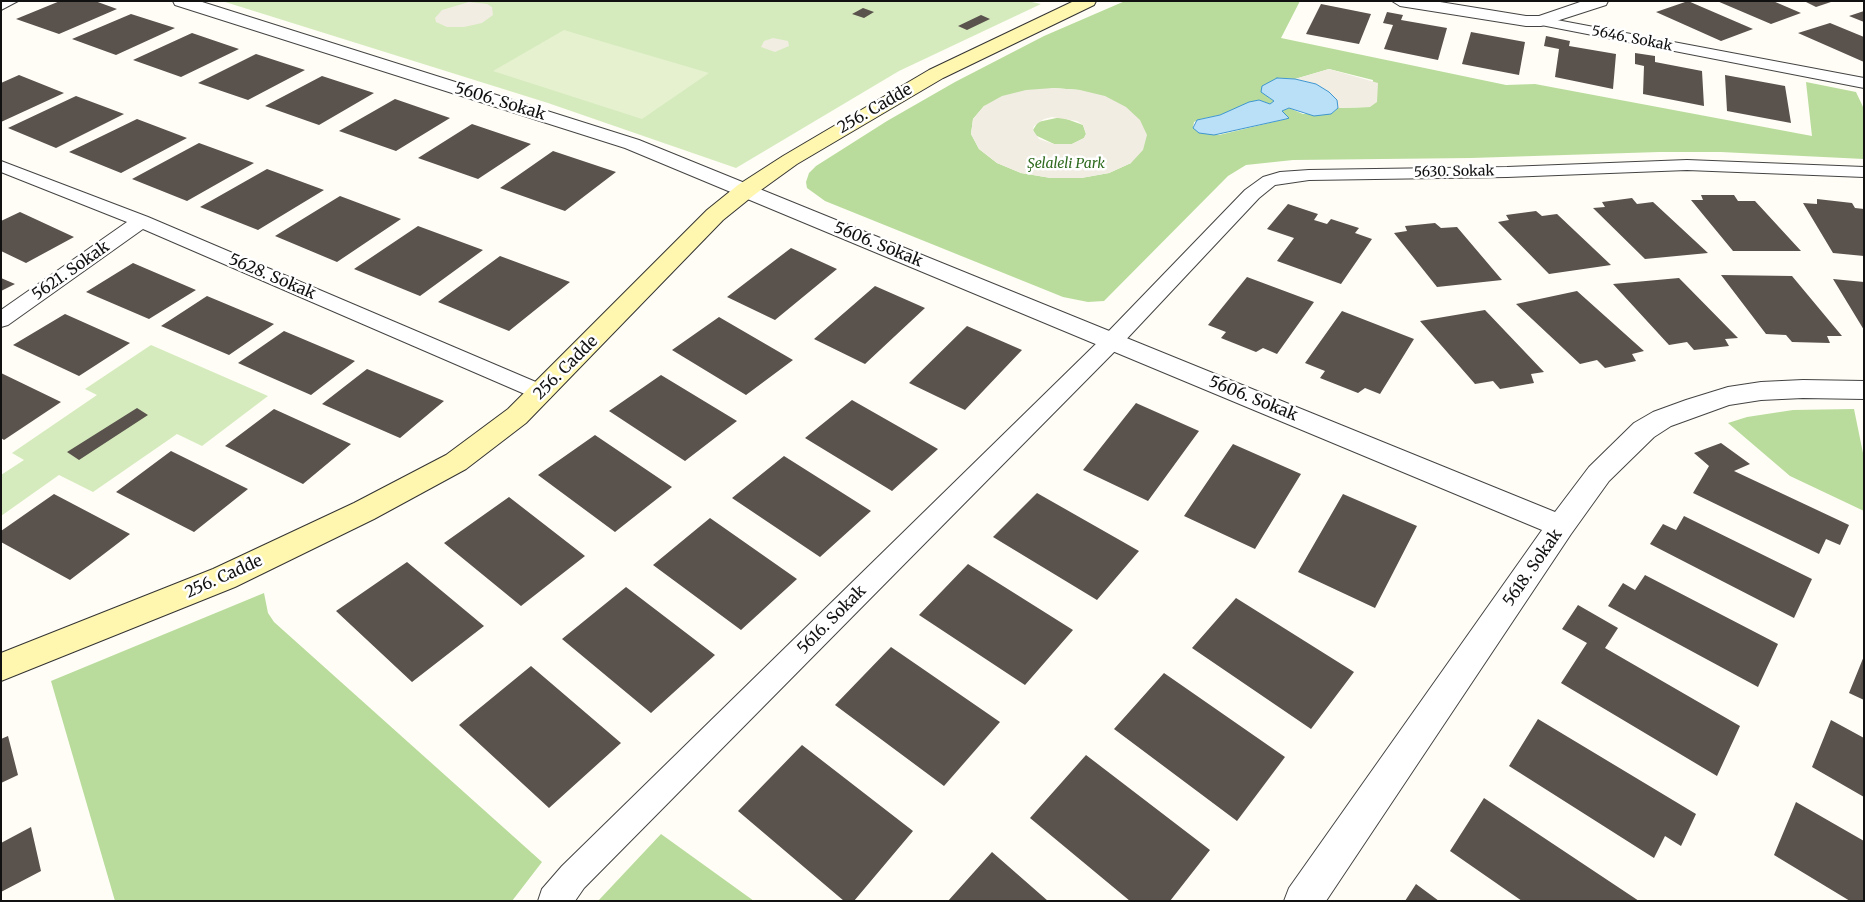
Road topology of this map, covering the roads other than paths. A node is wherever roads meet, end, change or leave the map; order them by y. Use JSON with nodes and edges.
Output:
{"nodes":[{"id":1,"x":11,"y":1,"type":"edge"},
{"id":2,"x":181,"y":1,"type":"edge"},
{"id":3,"x":1088,"y":1,"type":"edge"},
{"id":4,"x":1400,"y":1,"type":"edge"},
{"id":5,"x":1600,"y":1,"type":"edge"},
{"id":6,"x":1,"y":6,"type":"edge"},
{"id":7,"x":1541,"y":21,"type":"junction"},
{"id":8,"x":1864,"y":83,"type":"edge"},
{"id":9,"x":1,"y":166,"type":"edge"},
{"id":10,"x":1864,"y":172,"type":"edge"},
{"id":11,"x":746,"y":190,"type":"junction"},
{"id":12,"x":140,"y":221,"type":"junction"},
{"id":13,"x":1,"y":320,"type":"edge"},
{"id":14,"x":1112,"y":341,"type":"junction"},
{"id":15,"x":1864,"y":390,"type":"edge"},
{"id":16,"x":542,"y":393,"type":"junction"},
{"id":17,"x":1562,"y":526,"type":"junction"},
{"id":18,"x":1,"y":667,"type":"edge"},
{"id":19,"x":554,"y":901,"type":"edge"},
{"id":20,"x":1303,"y":901,"type":"edge"}],
"edges":[{"from":1,"to":6,"type":"lane"},
{"from":2,"to":11,"type":"street","name":"5606. Sokak"},
{"from":3,"to":11,"type":"street","name":"256. Cadde"},
{"from":4,"to":7,"type":"street","name":"5646. Sokak"},
{"from":5,"to":7,"type":"street"},
{"from":7,"to":8,"type":"lane","name":"5646. Sokak"},
{"from":9,"to":12,"type":"lane","name":"5628. Sokak"},
{"from":10,"to":14,"type":"lane","name":"5630. Sokak"},
{"from":11,"to":14,"type":"street","name":"5606. Sokak"},
{"from":11,"to":16,"type":"street","name":"256. Cadde"},
{"from":12,"to":13,"type":"lane","name":"5621. Sokak"},
{"from":12,"to":16,"type":"lane","name":"5628. Sokak"},
{"from":14,"to":17,"type":"street","name":"5606. Sokak"},
{"from":14,"to":19,"type":"lane","name":"5616. Sokak"},
{"from":15,"to":17,"type":"street","name":"5618. Sokak"},
{"from":16,"to":18,"type":"street","name":"256. Cadde"},
{"from":17,"to":20,"type":"street","name":"5618. Sokak"}]}
